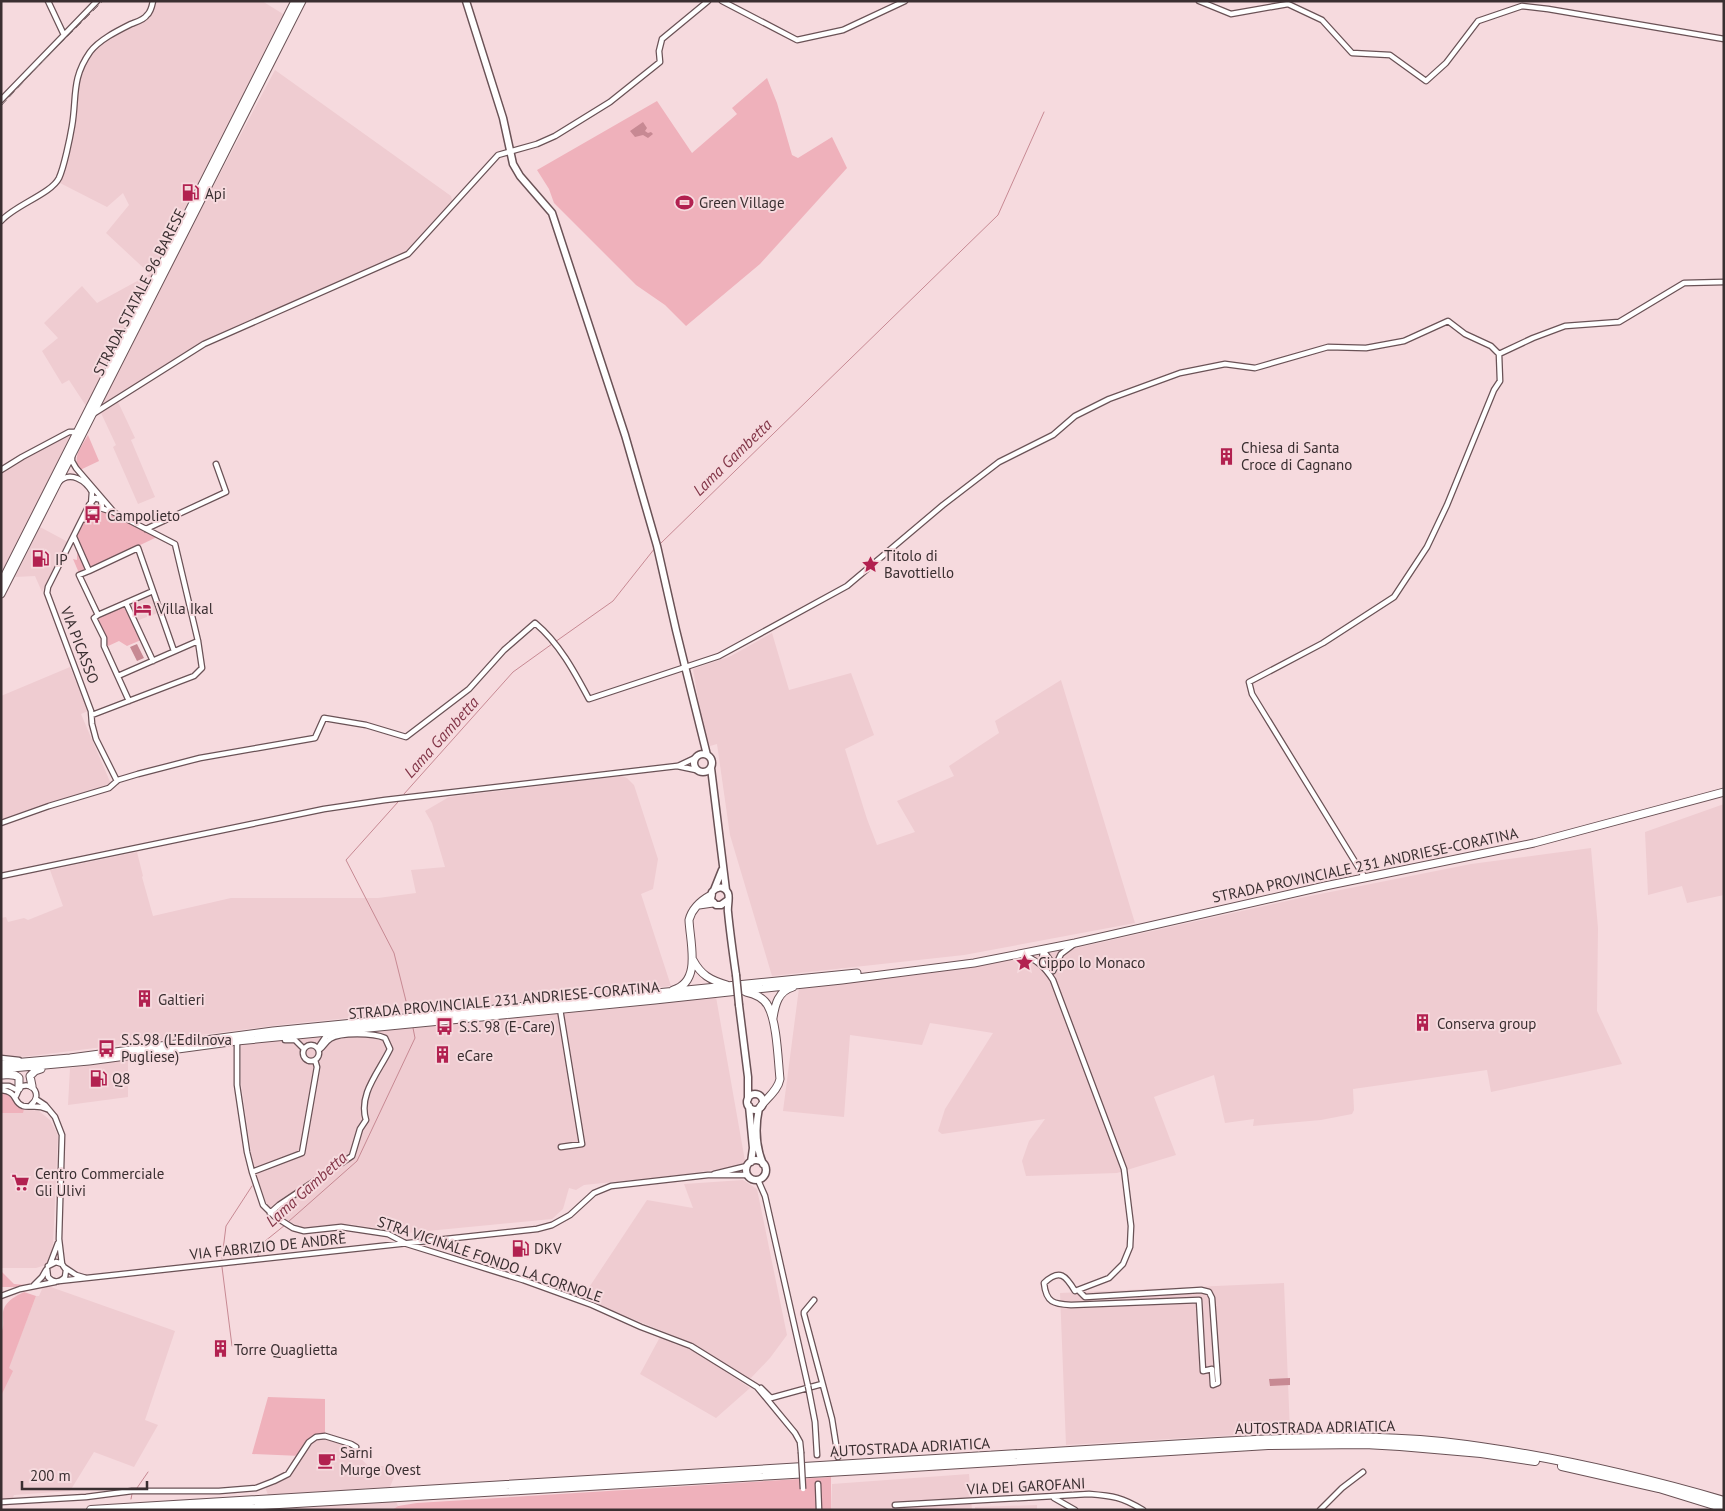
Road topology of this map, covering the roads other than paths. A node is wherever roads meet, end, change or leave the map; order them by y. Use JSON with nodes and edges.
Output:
{"nodes":[{"id":1,"x":48,"y":1,"type":"edge"},
{"id":2,"x":98,"y":1,"type":"edge"},
{"id":3,"x":153,"y":1,"type":"edge"},
{"id":4,"x":302,"y":1,"type":"edge"},
{"id":5,"x":466,"y":1,"type":"edge"},
{"id":6,"x":708,"y":1,"type":"edge"},
{"id":7,"x":722,"y":1,"type":"edge"},
{"id":8,"x":905,"y":1,"type":"edge"},
{"id":9,"x":1198,"y":1,"type":"edge"},
{"id":10,"x":294,"y":3,"type":"edge"},
{"id":11,"x":64,"y":35,"type":"junction"},
{"id":12,"x":1724,"y":39,"type":"edge"},
{"id":13,"x":1,"y":100,"type":"edge"},
{"id":14,"x":510,"y":151,"type":"junction"},
{"id":15,"x":1,"y":221,"type":"edge"},
{"id":16,"x":1724,"y":282,"type":"edge"},
{"id":17,"x":1499,"y":354,"type":"junction"},
{"id":18,"x":92,"y":414,"type":"junction"},
{"id":19,"x":77,"y":432,"type":"junction"},
{"id":20,"x":73,"y":452,"type":"junction"},
{"id":21,"x":216,"y":464,"type":"dead end"},
{"id":22,"x":1,"y":470,"type":"edge"},
{"id":23,"x":57,"y":484,"type":"junction"},
{"id":24,"x":102,"y":500,"type":"junction"},
{"id":25,"x":92,"y":501,"type":"junction"},
{"id":26,"x":100,"y":509,"type":"junction"},
{"id":27,"x":114,"y":512,"type":"junction"},
{"id":28,"x":81,"y":521,"type":"junction"},
{"id":29,"x":146,"y":529,"type":"junction"},
{"id":30,"x":74,"y":537,"type":"junction"},
{"id":31,"x":89,"y":571,"type":"junction"},
{"id":32,"x":1,"y":583,"type":"edge"},
{"id":33,"x":153,"y":591,"type":"junction"},
{"id":34,"x":1,"y":594,"type":"edge"},
{"id":35,"x":126,"y":602,"type":"junction"},
{"id":36,"x":98,"y":615,"type":"junction"},
{"id":37,"x":198,"y":641,"type":"junction"},
{"id":38,"x":174,"y":651,"type":"junction"},
{"id":39,"x":153,"y":661,"type":"junction"},
{"id":40,"x":686,"y":667,"type":"junction"},
{"id":41,"x":118,"y":676,"type":"junction"},
{"id":42,"x":129,"y":701,"type":"junction"},
{"id":43,"x":92,"y":715,"type":"junction"},
{"id":44,"x":702,"y":737,"type":"junction"},
{"id":45,"x":707,"y":755,"type":"junction"},
{"id":46,"x":696,"y":757,"type":"junction"},
{"id":47,"x":677,"y":766,"type":"junction"},
{"id":48,"x":711,"y":768,"type":"junction"},
{"id":49,"x":698,"y":771,"type":"junction"},
{"id":50,"x":116,"y":781,"type":"junction"},
{"id":51,"x":714,"y":788,"type":"junction"},
{"id":52,"x":1724,"y":792,"type":"edge"},
{"id":53,"x":1,"y":823,"type":"edge"},
{"id":54,"x":723,"y":866,"type":"junction"},
{"id":55,"x":1,"y":876,"type":"edge"},
{"id":56,"x":1365,"y":878,"type":"junction"},
{"id":57,"x":726,"y":890,"type":"junction"},
{"id":58,"x":712,"y":892,"type":"junction"},
{"id":59,"x":728,"y":900,"type":"junction"},
{"id":60,"x":716,"y":904,"type":"junction"},
{"id":61,"x":696,"y":906,"type":"junction"},
{"id":62,"x":730,"y":926,"type":"junction"},
{"id":63,"x":1075,"y":943,"type":"junction"},
{"id":64,"x":1043,"y":950,"type":"junction"},
{"id":65,"x":1019,"y":954,"type":"junction"},
{"id":66,"x":1009,"y":956,"type":"junction"},
{"id":67,"x":692,"y":957,"type":"junction"},
{"id":68,"x":1044,"y":968,"type":"junction"},
{"id":69,"x":1053,"y":971,"type":"junction"},
{"id":70,"x":1053,"y":980,"type":"junction"},
{"id":71,"x":805,"y":984,"type":"junction"},
{"id":72,"x":730,"y":989,"type":"junction"},
{"id":73,"x":653,"y":994,"type":"junction"},
{"id":74,"x":560,"y":1009,"type":"junction"},
{"id":75,"x":773,"y":1018,"type":"junction"},
{"id":76,"x":349,"y":1029,"type":"junction"},
{"id":77,"x":259,"y":1038,"type":"junction"},
{"id":78,"x":237,"y":1041,"type":"junction"},
{"id":79,"x":304,"y":1049,"type":"junction"},
{"id":80,"x":318,"y":1049,"type":"junction"},
{"id":81,"x":1,"y":1058,"type":"edge"},
{"id":82,"x":315,"y":1060,"type":"junction"},
{"id":83,"x":31,"y":1062,"type":"junction"},
{"id":84,"x":1,"y":1064,"type":"edge"},
{"id":85,"x":53,"y":1065,"type":"junction"},
{"id":86,"x":1,"y":1069,"type":"edge"},
{"id":87,"x":1,"y":1075,"type":"edge"},
{"id":88,"x":32,"y":1086,"type":"junction"},
{"id":89,"x":1,"y":1088,"type":"edge"},
{"id":90,"x":18,"y":1089,"type":"junction"},
{"id":91,"x":773,"y":1091,"type":"junction"},
{"id":92,"x":16,"y":1096,"type":"junction"},
{"id":93,"x":752,"y":1098,"type":"junction"},
{"id":94,"x":36,"y":1099,"type":"junction"},
{"id":95,"x":31,"y":1105,"type":"junction"},
{"id":96,"x":760,"y":1107,"type":"junction"},
{"id":97,"x":50,"y":1111,"type":"junction"},
{"id":98,"x":562,"y":1147,"type":"dead end"},
{"id":99,"x":749,"y":1164,"type":"junction"},
{"id":100,"x":763,"y":1164,"type":"junction"},
{"id":101,"x":252,"y":1172,"type":"junction"},
{"id":102,"x":708,"y":1175,"type":"junction"},
{"id":103,"x":747,"y":1175,"type":"junction"},
{"id":104,"x":758,"y":1180,"type":"junction"},
{"id":105,"x":270,"y":1213,"type":"junction"},
{"id":106,"x":58,"y":1239,"type":"junction"},
{"id":107,"x":407,"y":1244,"type":"junction"},
{"id":108,"x":63,"y":1265,"type":"junction"},
{"id":109,"x":48,"y":1268,"type":"junction"},
{"id":110,"x":87,"y":1279,"type":"junction"},
{"id":111,"x":58,"y":1282,"type":"junction"},
{"id":112,"x":33,"y":1286,"type":"junction"},
{"id":113,"x":1079,"y":1291,"type":"junction"},
{"id":114,"x":1,"y":1296,"type":"edge"},
{"id":115,"x":814,"y":1300,"type":"dead end"},
{"id":116,"x":822,"y":1384,"type":"junction"},
{"id":117,"x":757,"y":1387,"type":"junction"},
{"id":118,"x":356,"y":1447,"type":"dead end"},
{"id":119,"x":817,"y":1455,"type":"dead end"},
{"id":120,"x":838,"y":1457,"type":"dead end"},
{"id":121,"x":1363,"y":1472,"type":"dead end"},
{"id":122,"x":818,"y":1484,"type":"dead end"},
{"id":123,"x":803,"y":1489,"type":"dead end"},
{"id":124,"x":1053,"y":1497,"type":"junction"},
{"id":125,"x":1724,"y":1501,"type":"edge"},
{"id":126,"x":1,"y":1502,"type":"edge"},
{"id":127,"x":895,"y":1505,"type":"dead end"},
{"id":128,"x":907,"y":1508,"type":"edge"},
{"id":129,"x":1724,"y":1508,"type":"edge"},
{"id":130,"x":91,"y":1510,"type":"edge"},
{"id":131,"x":175,"y":1510,"type":"edge"},
{"id":132,"x":818,"y":1510,"type":"edge"},
{"id":133,"x":1075,"y":1510,"type":"edge"},
{"id":134,"x":1143,"y":1510,"type":"edge"},
{"id":135,"x":1320,"y":1510,"type":"edge"}],
"edges":[{"from":1,"to":11,"type":"street"},
{"from":2,"to":11,"type":"street"},
{"from":3,"to":15,"type":"street"},
{"from":4,"to":18,"type":"main road","name":"STRADA STATALE 96 BARESE"},
{"from":5,"to":14,"type":"main road"},
{"from":6,"to":14,"type":"street"},
{"from":7,"to":8,"type":"street"},
{"from":9,"to":12,"type":"street"},
{"from":10,"to":19,"type":"main road","name":"STRADA STATALE 96 BARESE"},
{"from":11,"to":13,"type":"street"},
{"from":14,"to":18,"type":"street"},
{"from":14,"to":40,"type":"main road"},
{"from":16,"to":17,"type":"street"},
{"from":17,"to":40,"type":"street"},
{"from":17,"to":56,"type":"street"},
{"from":18,"to":20,"type":"main road","name":"STRADA STATALE 96 BARESE"},
{"from":19,"to":22,"type":"street"},
{"from":19,"to":32,"type":"main road","name":"STRADA STATALE 96 BARESE"},
{"from":20,"to":23,"type":"main road","name":"STRADA STATALE 96 BARESE"},
{"from":20,"to":24,"type":"street"},
{"from":21,"to":29,"type":"street"},
{"from":23,"to":25,"type":"street"},
{"from":23,"to":34,"type":"main road","name":"STRADA STATALE 96 BARESE"},
{"from":24,"to":25,"type":"street"},
{"from":24,"to":26,"type":"street"},
{"from":24,"to":27,"type":"street"},
{"from":25,"to":26,"type":"street"},
{"from":25,"to":28,"type":"street","name":"VIA PICASSO"},
{"from":26,"to":27,"type":"street"},
{"from":26,"to":28,"type":"street"},
{"from":27,"to":29,"type":"street"},
{"from":28,"to":30,"type":"street","name":"VIA PICASSO"},
{"from":29,"to":37,"type":"street"},
{"from":30,"to":31,"type":"street"},
{"from":30,"to":43,"type":"street","name":"VIA PICASSO"},
{"from":31,"to":33,"type":"street"},
{"from":31,"to":36,"type":"street"},
{"from":33,"to":35,"type":"street"},
{"from":33,"to":38,"type":"street"},
{"from":35,"to":36,"type":"street"},
{"from":35,"to":39,"type":"street"},
{"from":36,"to":41,"type":"street"},
{"from":37,"to":38,"type":"street"},
{"from":37,"to":42,"type":"street"},
{"from":38,"to":39,"type":"street"},
{"from":39,"to":41,"type":"street"},
{"from":40,"to":44,"type":"main road"},
{"from":40,"to":50,"type":"street"},
{"from":41,"to":42,"type":"street"},
{"from":42,"to":43,"type":"street"},
{"from":43,"to":50,"type":"street","name":"VIA PICASSO"},
{"from":44,"to":45,"type":"main road"},
{"from":44,"to":46,"type":"main road"},
{"from":45,"to":46,"type":"main road"},
{"from":45,"to":48,"type":"main road"},
{"from":46,"to":47,"type":"street"},
{"from":46,"to":49,"type":"main road"},
{"from":47,"to":49,"type":"street"},
{"from":47,"to":55,"type":"street"},
{"from":48,"to":49,"type":"main road"},
{"from":48,"to":51,"type":"main road"},
{"from":49,"to":51,"type":"main road"},
{"from":50,"to":53,"type":"street"},
{"from":51,"to":54,"type":"main road"},
{"from":52,"to":56,"type":"main road","name":"STRADA PROVINCIALE 231 ANDRIESE-CORATINA"},
{"from":54,"to":57,"type":"main road"},
{"from":54,"to":58,"type":"main road"},
{"from":56,"to":63,"type":"main road","name":"STRADA PROVINCIALE 231 ANDRIESE-CORATINA"},
{"from":57,"to":58,"type":"main road"},
{"from":57,"to":59,"type":"main road"},
{"from":58,"to":60,"type":"main road"},
{"from":58,"to":61,"type":"main road"},
{"from":59,"to":60,"type":"main road"},
{"from":59,"to":62,"type":"main road"},
{"from":60,"to":61,"type":"main road"},
{"from":60,"to":62,"type":"main road"},
{"from":61,"to":67,"type":"main road"},
{"from":62,"to":93,"type":"main road","bridge":true},
{"from":63,"to":64,"type":"main road","name":"STRADA PROVINCIALE 231 ANDRIESE-CORATINA"},
{"from":63,"to":69,"type":"street"},
{"from":64,"to":65,"type":"main road","name":"STRADA PROVINCIALE 231 ANDRIESE-CORATINA"},
{"from":64,"to":68,"type":"street"},
{"from":64,"to":69,"type":"street"},
{"from":65,"to":66,"type":"main road","name":"STRADA PROVINCIALE 231 ANDRIESE-CORATINA"},
{"from":65,"to":68,"type":"street"},
{"from":66,"to":71,"type":"main road","name":"STRADA PROVINCIALE 231 ANDRIESE-CORATINA"},
{"from":66,"to":72,"type":"main road","name":"STRADA PROVINCIALE 231 ANDRIESE-CORATINA"},
{"from":67,"to":72,"type":"main road"},
{"from":67,"to":73,"type":"main road"},
{"from":68,"to":70,"type":"street"},
{"from":69,"to":70,"type":"street"},
{"from":70,"to":113,"type":"street"},
{"from":71,"to":72,"type":"main road","name":"STRADA PROVINCIALE 231 ANDRIESE-CORATINA"},
{"from":71,"to":75,"type":"main road"},
{"from":72,"to":73,"type":"main road","name":"STRADA PROVINCIALE 231 ANDRIESE-CORATINA"},
{"from":72,"to":74,"type":"main road","name":"STRADA PROVINCIALE 231 ANDRIESE-CORATINA"},
{"from":72,"to":75,"type":"main road"},
{"from":73,"to":83,"type":"main road","name":"STRADA PROVINCIALE 231 ANDRIESE-CORATINA"},
{"from":74,"to":76,"type":"main road","name":"STRADA PROVINCIALE 231 ANDRIESE-CORATINA"},
{"from":74,"to":98,"type":"street"},
{"from":75,"to":91,"type":"main road"},
{"from":76,"to":77,"type":"main road","name":"STRADA PROVINCIALE 231 ANDRIESE-CORATINA"},
{"from":76,"to":80,"type":"street"},
{"from":77,"to":78,"type":"main road","name":"STRADA PROVINCIALE 231 ANDRIESE-CORATINA"},
{"from":77,"to":79,"type":"street"},
{"from":78,"to":85,"type":"main road","name":"STRADA PROVINCIALE 231 ANDRIESE-CORATINA"},
{"from":78,"to":101,"type":"street","name":"STRA VICINALE FONDO LA CORNOLE"},
{"from":79,"to":80,"type":"street"},
{"from":79,"to":82,"type":"street"},
{"from":80,"to":82,"type":"street"},
{"from":80,"to":105,"type":"street"},
{"from":81,"to":83,"type":"street"},
{"from":82,"to":101,"type":"street"},
{"from":83,"to":84,"type":"main road","name":"STRADA PROVINCIALE 231 ANDRIESE-CORATINA"},
{"from":85,"to":86,"type":"main road","name":"STRADA PROVINCIALE 231 ANDRIESE-CORATINA"},
{"from":85,"to":88,"type":"main road"},
{"from":87,"to":90,"type":"main road"},
{"from":88,"to":90,"type":"street"},
{"from":88,"to":94,"type":"street"},
{"from":89,"to":90,"type":"street"},
{"from":89,"to":92,"type":"street"},
{"from":90,"to":92,"type":"street"},
{"from":91,"to":93,"type":"main road"},
{"from":91,"to":96,"type":"main road"},
{"from":92,"to":95,"type":"street"},
{"from":93,"to":96,"type":"main road"},
{"from":93,"to":96,"type":"main road"},
{"from":93,"to":99,"type":"main road"},
{"from":94,"to":95,"type":"street"},
{"from":94,"to":97,"type":"street"},
{"from":95,"to":97,"type":"street"},
{"from":96,"to":100,"type":"main road"},
{"from":97,"to":106,"type":"street"},
{"from":99,"to":100,"type":"main road"},
{"from":99,"to":102,"type":"street"},
{"from":99,"to":103,"type":"main road"},
{"from":100,"to":104,"type":"main road"},
{"from":101,"to":105,"type":"street","name":"STRA VICINALE FONDO LA CORNOLE"},
{"from":102,"to":103,"type":"street"},
{"from":102,"to":107,"type":"street","name":"VIA FABRIZIO DE ANDRÈ"},
{"from":103,"to":104,"type":"main road"},
{"from":104,"to":119,"type":"street"},
{"from":105,"to":107,"type":"street","name":"STRA VICINALE FONDO LA CORNOLE"},
{"from":106,"to":108,"type":"street"},
{"from":106,"to":109,"type":"street"},
{"from":107,"to":110,"type":"street","name":"VIA FABRIZIO DE ANDRÈ"},
{"from":107,"to":117,"type":"street","name":"STRA VICINALE FONDO LA CORNOLE"},
{"from":108,"to":109,"type":"street"},
{"from":108,"to":110,"type":"street"},
{"from":108,"to":111,"type":"street"},
{"from":109,"to":111,"type":"street"},
{"from":109,"to":112,"type":"street"},
{"from":110,"to":111,"type":"street","name":"VIA FABRIZIO DE ANDRÈ"},
{"from":111,"to":112,"type":"street","name":"VIA FABRIZIO DE ANDRÈ"},
{"from":112,"to":114,"type":"street","name":"VIA FABRIZIO DE ANDRÈ"},
{"from":113,"to":113,"type":"street"},
{"from":115,"to":116,"type":"street"},
{"from":116,"to":117,"type":"street"},
{"from":116,"to":120,"type":"street"},
{"from":117,"to":123,"type":"street","name":"STRA VICINALE FONDO LA CORNOLE","bridge":true},
{"from":118,"to":126,"type":"street"},
{"from":121,"to":135,"type":"street"},
{"from":122,"to":132,"type":"street"},
{"from":124,"to":128,"type":"street","name":"VIA DEI GAROFANI"},
{"from":124,"to":133,"type":"street"},
{"from":124,"to":134,"type":"street","name":"VIA DEI GAROFANI"},
{"from":125,"to":130,"type":"highway","name":"AUTOSTRADA ADRIATICA"},
{"from":127,"to":128,"type":"street","name":"VIA DEI GAROFANI"},
{"from":129,"to":131,"type":"highway","name":"AUTOSTRADA ADRIATICA"}]}
